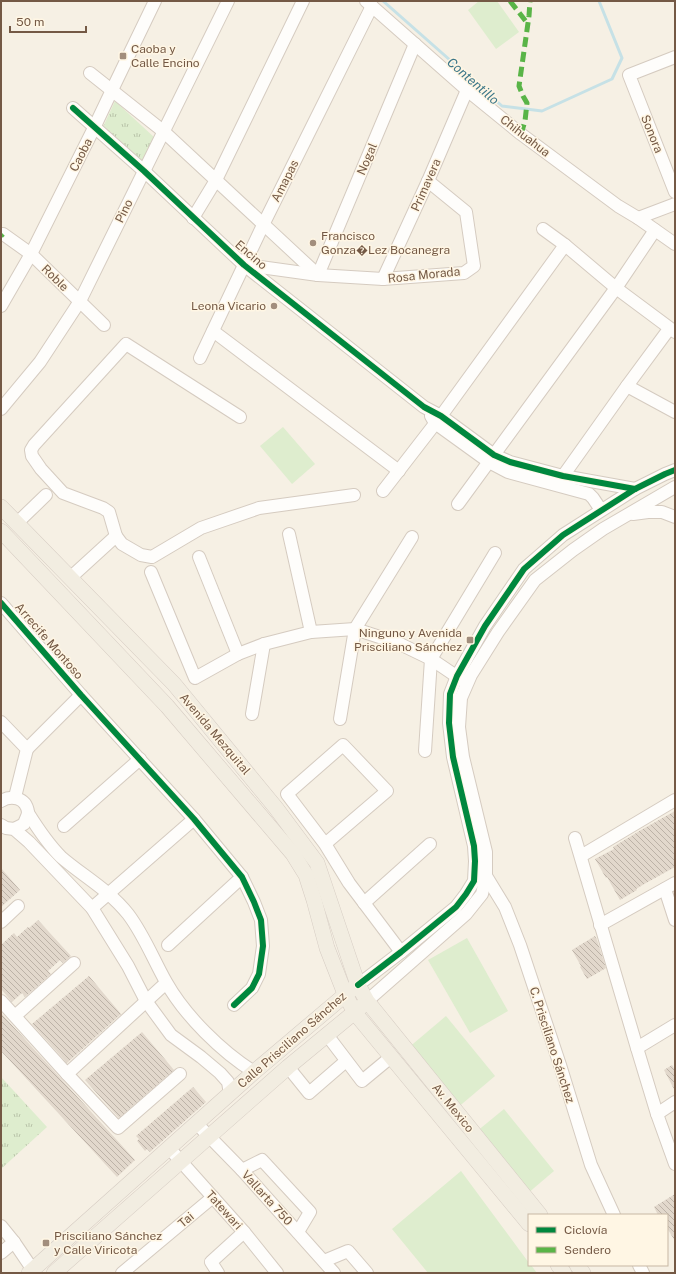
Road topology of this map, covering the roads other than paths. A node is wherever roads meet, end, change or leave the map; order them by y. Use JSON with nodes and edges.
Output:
{"nodes":[{"id":1,"x":155,"y":1,"type":"edge"},
{"id":2,"x":228,"y":1,"type":"edge"},
{"id":3,"x":303,"y":1,"type":"edge"},
{"id":4,"x":369,"y":4,"type":"edge"},
{"id":5,"x":415,"y":44,"type":"junction"},
{"id":6,"x":675,"y":57,"type":"edge"},
{"id":7,"x":90,"y":73,"type":"dead end"},
{"id":8,"x":112,"y":90,"type":"junction"},
{"id":9,"x":467,"y":90,"type":"junction"},
{"id":10,"x":73,"y":108,"type":"dead end"},
{"id":11,"x":94,"y":128,"type":"junction"},
{"id":12,"x":163,"y":131,"type":"junction"},
{"id":13,"x":144,"y":171,"type":"junction"},
{"id":14,"x":216,"y":180,"type":"junction"},
{"id":15,"x":428,"y":181,"type":"junction"},
{"id":16,"x":675,"y":192,"type":"edge"},
{"id":17,"x":675,"y":204,"type":"edge"},
{"id":18,"x":193,"y":218,"type":"junction"},
{"id":19,"x":638,"y":218,"type":"junction"},
{"id":20,"x":264,"y":223,"type":"junction"},
{"id":21,"x":543,"y":229,"type":"dead end"},
{"id":22,"x":656,"y":230,"type":"junction"},
{"id":23,"x":3,"y":234,"type":"dead end"},
{"id":24,"x":675,"y":244,"type":"edge"},
{"id":25,"x":565,"y":245,"type":"junction"},
{"id":26,"x":31,"y":254,"type":"junction"},
{"id":27,"x":244,"y":265,"type":"junction"},
{"id":28,"x":318,"y":275,"type":"junction"},
{"id":29,"x":383,"y":279,"type":"junction"},
{"id":30,"x":616,"y":288,"type":"junction"},
{"id":31,"x":80,"y":301,"type":"junction"},
{"id":32,"x":1,"y":306,"type":"edge"},
{"id":33,"x":104,"y":325,"type":"dead end"},
{"id":34,"x":213,"y":331,"type":"junction"},
{"id":35,"x":672,"y":331,"type":"edge"},
{"id":36,"x":200,"y":358,"type":"dead end"},
{"id":37,"x":627,"y":386,"type":"junction"},
{"id":38,"x":1,"y":409,"type":"edge"},
{"id":39,"x":675,"y":412,"type":"edge"},
{"id":40,"x":240,"y":417,"type":"dead end"},
{"id":41,"x":438,"y":420,"type":"junction"},
{"id":42,"x":492,"y":458,"type":"junction"},
{"id":43,"x":399,"y":471,"type":"junction"},
{"id":44,"x":670,"y":472,"type":"edge"},
{"id":45,"x":561,"y":481,"type":"junction"},
{"id":46,"x":635,"y":489,"type":"junction"},
{"id":47,"x":383,"y":491,"type":"dead end"},
{"id":48,"x":674,"y":491,"type":"edge"},
{"id":49,"x":46,"y":495,"type":"dead end"},
{"id":50,"x":354,"y":495,"type":"dead end"},
{"id":51,"x":458,"y":504,"type":"dead end"},
{"id":52,"x":1,"y":507,"type":"edge"},
{"id":53,"x":601,"y":510,"type":"junction"},
{"id":54,"x":627,"y":514,"type":"junction"},
{"id":55,"x":675,"y":517,"type":"edge"},
{"id":56,"x":17,"y":523,"type":"junction"},
{"id":57,"x":1,"y":531,"type":"edge"},
{"id":58,"x":289,"y":534,"type":"dead end"},
{"id":59,"x":116,"y":536,"type":"junction"},
{"id":60,"x":412,"y":537,"type":"dead end"},
{"id":61,"x":495,"y":553,"type":"dead end"},
{"id":62,"x":198,"y":557,"type":"dead end"},
{"id":63,"x":151,"y":572,"type":"dead end"},
{"id":64,"x":70,"y":578,"type":"junction"},
{"id":65,"x":1,"y":602,"type":"edge"},
{"id":66,"x":355,"y":629,"type":"junction"},
{"id":67,"x":311,"y":632,"type":"junction"},
{"id":68,"x":264,"y":644,"type":"junction"},
{"id":69,"x":238,"y":654,"type":"junction"},
{"id":70,"x":431,"y":659,"type":"junction"},
{"id":71,"x":456,"y":676,"type":"junction"},
{"id":72,"x":467,"y":684,"type":"junction"},
{"id":73,"x":81,"y":695,"type":"junction"},
{"id":74,"x":252,"y":714,"type":"dead end"},
{"id":75,"x":340,"y":719,"type":"dead end"},
{"id":76,"x":1,"y":723,"type":"edge"},
{"id":77,"x":27,"y":749,"type":"junction"},
{"id":78,"x":425,"y":751,"type":"dead end"},
{"id":79,"x":140,"y":760,"type":"junction"},
{"id":80,"x":15,"y":797,"type":"junction"},
{"id":81,"x":675,"y":800,"type":"edge"},
{"id":82,"x":1,"y":801,"type":"edge"},
{"id":83,"x":28,"y":813,"type":"junction"},
{"id":84,"x":194,"y":819,"type":"junction"},
{"id":85,"x":1,"y":825,"type":"edge"},
{"id":86,"x":64,"y":826,"type":"dead end"},
{"id":87,"x":14,"y":829,"type":"junction"},
{"id":88,"x":575,"y":838,"type":"dead end"},
{"id":89,"x":325,"y":844,"type":"junction"},
{"id":90,"x":430,"y":844,"type":"dead end"},
{"id":91,"x":581,"y":856,"type":"junction"},
{"id":92,"x":486,"y":876,"type":"junction"},
{"id":93,"x":242,"y":877,"type":"junction"},
{"id":94,"x":670,"y":886,"type":"edge"},
{"id":95,"x":109,"y":894,"type":"junction"},
{"id":96,"x":364,"y":903,"type":"junction"},
{"id":97,"x":18,"y":906,"type":"dead end"},
{"id":98,"x":92,"y":908,"type":"junction"},
{"id":99,"x":675,"y":920,"type":"edge"},
{"id":100,"x":1,"y":922,"type":"edge"},
{"id":101,"x":600,"y":926,"type":"junction"},
{"id":102,"x":168,"y":945,"type":"dead end"},
{"id":103,"x":401,"y":952,"type":"junction"},
{"id":104,"x":74,"y":964,"type":"dead end"},
{"id":105,"x":166,"y":983,"type":"junction"},
{"id":106,"x":358,"y":985,"type":"junction"},
{"id":107,"x":345,"y":994,"type":"junction"},
{"id":108,"x":1,"y":1001,"type":"edge"},
{"id":109,"x":146,"y":1001,"type":"junction"},
{"id":110,"x":367,"y":1001,"type":"junction"},
{"id":111,"x":234,"y":1005,"type":"dead end"},
{"id":112,"x":355,"y":1013,"type":"junction"},
{"id":113,"x":15,"y":1016,"type":"junction"},
{"id":114,"x":675,"y":1025,"type":"edge"},
{"id":115,"x":208,"y":1035,"type":"junction"},
{"id":116,"x":327,"y":1035,"type":"junction"},
{"id":117,"x":637,"y":1048,"type":"junction"},
{"id":118,"x":193,"y":1050,"type":"junction"},
{"id":119,"x":391,"y":1057,"type":"junction"},
{"id":120,"x":346,"y":1061,"type":"junction"},
{"id":121,"x":288,"y":1067,"type":"junction"},
{"id":122,"x":254,"y":1072,"type":"junction"},
{"id":123,"x":67,"y":1074,"type":"junction"},
{"id":124,"x":180,"y":1074,"type":"dead end"},
{"id":125,"x":230,"y":1094,"type":"junction"},
{"id":126,"x":675,"y":1102,"type":"edge"},
{"id":127,"x":657,"y":1114,"type":"junction"},
{"id":128,"x":197,"y":1124,"type":"junction"},
{"id":129,"x":210,"y":1137,"type":"junction"},
{"id":130,"x":170,"y":1148,"type":"junction"},
{"id":131,"x":674,"y":1158,"type":"edge"},
{"id":132,"x":181,"y":1162,"type":"junction"},
{"id":133,"x":242,"y":1170,"type":"junction"},
{"id":134,"x":213,"y":1197,"type":"junction"},
{"id":135,"x":539,"y":1214,"type":"edge"},
{"id":136,"x":614,"y":1214,"type":"edge"},
{"id":137,"x":528,"y":1223,"type":"edge"},
{"id":138,"x":1,"y":1226,"type":"edge"},
{"id":139,"x":244,"y":1232,"type":"junction"},
{"id":140,"x":298,"y":1232,"type":"junction"},
{"id":141,"x":14,"y":1242,"type":"junction"},
{"id":142,"x":1,"y":1253,"type":"edge"},
{"id":143,"x":324,"y":1261,"type":"junction"},
{"id":144,"x":32,"y":1272,"type":"edge"},
{"id":145,"x":54,"y":1273,"type":"edge"},
{"id":146,"x":122,"y":1273,"type":"edge"},
{"id":147,"x":218,"y":1273,"type":"edge"},
{"id":148,"x":277,"y":1273,"type":"edge"},
{"id":149,"x":334,"y":1273,"type":"edge"},
{"id":150,"x":367,"y":1273,"type":"edge"}],
"edges":[{"from":1,"to":8,"type":"street","name":"Caoba"},
{"from":2,"to":12,"type":"street","name":"Pino"},
{"from":3,"to":14,"type":"street"},
{"from":4,"to":5,"type":"street","name":"Chihuahua"},
{"from":4,"to":20,"type":"street","name":"Amapas"},
{"from":5,"to":9,"type":"street","name":"Chihuahua"},
{"from":5,"to":28,"type":"street","name":"Nogal"},
{"from":6,"to":16,"type":"street","name":"Sonora"},
{"from":7,"to":8,"type":"street"},
{"from":8,"to":11,"type":"street","name":"Caoba"},
{"from":8,"to":12,"type":"street"},
{"from":9,"to":15,"type":"street","name":"Primavera"},
{"from":9,"to":19,"type":"street","name":"Chihuahua"},
{"from":10,"to":11,"type":"street","name":"Encino"},
{"from":11,"to":13,"type":"street","name":"Encino"},
{"from":11,"to":26,"type":"street","name":"Caoba"},
{"from":12,"to":13,"type":"street","name":"Pino"},
{"from":12,"to":14,"type":"street"},
{"from":13,"to":18,"type":"street","name":"Encino"},
{"from":13,"to":31,"type":"street","name":"Pino"},
{"from":14,"to":18,"type":"street"},
{"from":14,"to":20,"type":"street"},
{"from":15,"to":29,"type":"street","name":"Primavera"},
{"from":15,"to":29,"type":"street","name":"Rosa Morada"},
{"from":17,"to":19,"type":"street"},
{"from":18,"to":27,"type":"street","name":"Encino"},
{"from":19,"to":22,"type":"street","name":"Chihuahua"},
{"from":20,"to":27,"type":"street","name":"Amapas"},
{"from":20,"to":28,"type":"street"},
{"from":21,"to":25,"type":"street"},
{"from":22,"to":24,"type":"street","name":"Chihuahua"},
{"from":22,"to":30,"type":"street"},
{"from":23,"to":26,"type":"street","name":"Roble"},
{"from":25,"to":30,"type":"street"},
{"from":25,"to":41,"type":"street"},
{"from":26,"to":31,"type":"street","name":"Roble"},
{"from":26,"to":32,"type":"street","name":"Caoba"},
{"from":27,"to":28,"type":"street","name":"Rosa Morada"},
{"from":27,"to":34,"type":"street","name":"Amapas"},
{"from":27,"to":41,"type":"street","name":"Encino"},
{"from":28,"to":29,"type":"street","name":"Rosa Morada"},
{"from":30,"to":35,"type":"street"},
{"from":30,"to":42,"type":"street"},
{"from":31,"to":33,"type":"street","name":"Roble"},
{"from":31,"to":38,"type":"street","name":"Pino"},
{"from":34,"to":36,"type":"street","name":"Amapas"},
{"from":34,"to":43,"type":"street"},
{"from":35,"to":37,"type":"street"},
{"from":37,"to":39,"type":"street"},
{"from":37,"to":45,"type":"street"},
{"from":40,"to":59,"type":"street"},
{"from":41,"to":42,"type":"street","name":"Encino"},
{"from":41,"to":43,"type":"street"},
{"from":42,"to":45,"type":"street","name":"Encino"},
{"from":42,"to":51,"type":"street"},
{"from":43,"to":47,"type":"street"},
{"from":44,"to":46,"type":"street","name":"Calle Prisciliano Sánchez"},
{"from":44,"to":48,"type":"street"},
{"from":45,"to":46,"type":"street"},
{"from":45,"to":53,"type":"street"},
{"from":46,"to":53,"type":"street","name":"Calle Prisciliano Sánchez"},
{"from":48,"to":54,"type":"street","name":"Calle Prisciliano Sánchez"},
{"from":49,"to":56,"type":"street"},
{"from":50,"to":59,"type":"street"},
{"from":52,"to":56,"type":"main road","name":"Avenida Mezquital"},
{"from":53,"to":71,"type":"street","name":"Calle Prisciliano Sánchez"},
{"from":54,"to":55,"type":"street"},
{"from":54,"to":72,"type":"street","name":"Calle Prisciliano Sánchez"},
{"from":56,"to":64,"type":"main road","name":"Avenida Mezquital"},
{"from":57,"to":107,"type":"main road","name":"Avenida Mezquital"},
{"from":58,"to":67,"type":"street"},
{"from":59,"to":64,"type":"street"},
{"from":60,"to":66,"type":"street"},
{"from":61,"to":70,"type":"street"},
{"from":62,"to":69,"type":"street"},
{"from":63,"to":69,"type":"street"},
{"from":64,"to":106,"type":"main road","name":"Avenida Mezquital"},
{"from":65,"to":73,"type":"street","name":"Arrecife Montoso"},
{"from":66,"to":67,"type":"street"},
{"from":66,"to":70,"type":"street"},
{"from":66,"to":75,"type":"street"},
{"from":67,"to":68,"type":"street"},
{"from":68,"to":69,"type":"street"},
{"from":68,"to":74,"type":"street"},
{"from":70,"to":71,"type":"street"},
{"from":70,"to":78,"type":"street"},
{"from":71,"to":72,"type":"street"},
{"from":71,"to":103,"type":"street","name":"Calle Prisciliano Sánchez"},
{"from":72,"to":92,"type":"street","name":"Calle Prisciliano Sánchez"},
{"from":73,"to":77,"type":"street","name":"Arrecife Montoso"},
{"from":73,"to":79,"type":"street"},
{"from":76,"to":77,"type":"street"},
{"from":77,"to":80,"type":"street"},
{"from":79,"to":84,"type":"street"},
{"from":79,"to":86,"type":"street"},
{"from":80,"to":82,"type":"street"},
{"from":80,"to":83,"type":"street"},
{"from":81,"to":91,"type":"street"},
{"from":83,"to":87,"type":"street"},
{"from":83,"to":95,"type":"street"},
{"from":84,"to":93,"type":"street"},
{"from":84,"to":95,"type":"street"},
{"from":85,"to":87,"type":"street"},
{"from":87,"to":98,"type":"street"},
{"from":88,"to":91,"type":"street"},
{"from":89,"to":89,"type":"street"},
{"from":89,"to":96,"type":"street"},
{"from":90,"to":96,"type":"street"},
{"from":91,"to":101,"type":"street"},
{"from":92,"to":110,"type":"street","name":"Calle Prisciliano Sánchez"},
{"from":92,"to":136,"type":"street","name":"C. Prisciliano Sánchez"},
{"from":93,"to":102,"type":"street"},
{"from":93,"to":111,"type":"street"},
{"from":94,"to":99,"type":"street"},
{"from":94,"to":101,"type":"street"},
{"from":95,"to":98,"type":"street"},
{"from":95,"to":105,"type":"street"},
{"from":96,"to":103,"type":"street"},
{"from":97,"to":100,"type":"street"},
{"from":98,"to":109,"type":"street"},
{"from":101,"to":117,"type":"street"},
{"from":103,"to":106,"type":"street","name":"Calle Prisciliano Sánchez"},
{"from":104,"to":113,"type":"street"},
{"from":105,"to":109,"type":"street"},
{"from":105,"to":115,"type":"street"},
{"from":106,"to":107,"type":"main road","name":"Calle Prisciliano Sánchez"},
{"from":106,"to":110,"type":"main road","name":"Avenida Mezquital"},
{"from":107,"to":112,"type":"main road","name":"Avenida Mezquital"},
{"from":107,"to":122,"type":"main road","name":"Calle Prisciliano Sánchez"},
{"from":108,"to":113,"type":"street"},
{"from":109,"to":118,"type":"street"},
{"from":109,"to":123,"type":"street"},
{"from":110,"to":112,"type":"main road","name":"Calle Prisciliano Sánchez"},
{"from":110,"to":135,"type":"main road","name":"Av. Mexico"},
{"from":112,"to":116,"type":"main road","name":"Calle Prisciliano Sánchez"},
{"from":112,"to":119,"type":"main road","name":"Av. Mexico"},
{"from":113,"to":123,"type":"street"},
{"from":114,"to":117,"type":"street"},
{"from":115,"to":118,"type":"street"},
{"from":115,"to":122,"type":"street"},
{"from":116,"to":120,"type":"street"},
{"from":116,"to":121,"type":"main road","name":"Calle Prisciliano Sánchez"},
{"from":117,"to":127,"type":"street"},
{"from":118,"to":125,"type":"street"},
{"from":119,"to":120,"type":"street"},
{"from":119,"to":137,"type":"main road","name":"Av. Mexico"},
{"from":120,"to":121,"type":"street"},
{"from":121,"to":129,"type":"main road","name":"Calle Prisciliano Sánchez"},
{"from":122,"to":125,"type":"main road","name":"Calle Prisciliano Sánchez"},
{"from":123,"to":124,"type":"street"},
{"from":125,"to":128,"type":"main road","name":"Calle Prisciliano Sánchez"},
{"from":126,"to":127,"type":"street"},
{"from":127,"to":131,"type":"street"},
{"from":128,"to":129,"type":"street","name":"Vallarta 750"},
{"from":128,"to":130,"type":"main road","name":"Calle Prisciliano Sánchez"},
{"from":129,"to":132,"type":"main road","name":"Calle Prisciliano Sánchez"},
{"from":129,"to":133,"type":"street","name":"Vallarta 750"},
{"from":130,"to":132,"type":"street","name":"Tatewari"},
{"from":130,"to":144,"type":"main road","name":"Calle Prisciliano Sánchez"},
{"from":132,"to":134,"type":"street","name":"Tatewari"},
{"from":132,"to":145,"type":"main road","name":"Calle Prisciliano Sánchez"},
{"from":133,"to":140,"type":"street","name":"Vallarta 750"},
{"from":133,"to":140,"type":"street"},
{"from":134,"to":139,"type":"street","name":"Tatewari"},
{"from":134,"to":146,"type":"street","name":"Tai"},
{"from":138,"to":141,"type":"street"},
{"from":139,"to":147,"type":"street"},
{"from":139,"to":148,"type":"street","name":"Tatewari"},
{"from":140,"to":143,"type":"street","name":"Vallarta 750"},
{"from":141,"to":142,"type":"street"},
{"from":141,"to":144,"type":"street"},
{"from":143,"to":149,"type":"street","name":"Vallarta 750"},
{"from":143,"to":150,"type":"street"}]}
